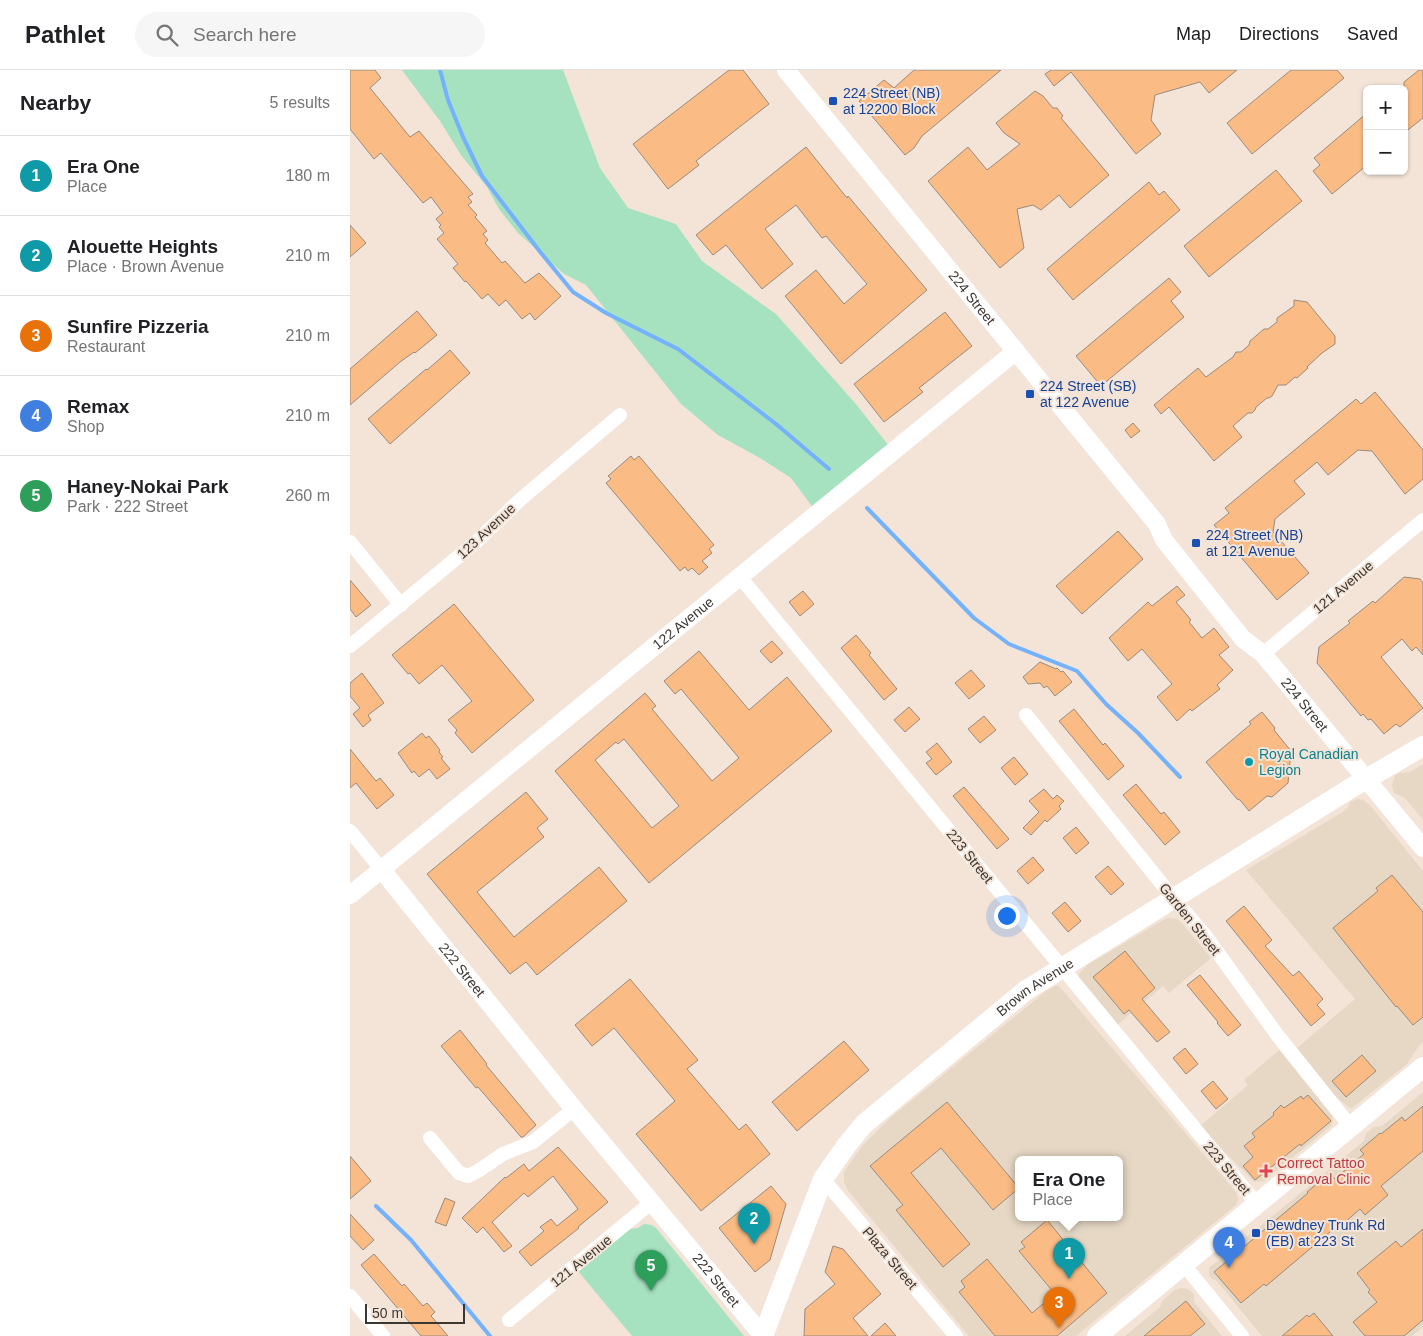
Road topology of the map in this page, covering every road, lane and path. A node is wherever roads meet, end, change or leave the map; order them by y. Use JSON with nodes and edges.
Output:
{"nodes":[{"id":1,"x":786,"y":70,"type":"edge"},
{"id":2,"x":1016,"y":351,"type":"junction"},
{"id":3,"x":620,"y":415,"type":"dead end"},
{"id":4,"x":1420,"y":528,"type":"edge"},
{"id":5,"x":350,"y":542,"type":"edge"},
{"id":6,"x":740,"y":576,"type":"junction"},
{"id":7,"x":401,"y":605,"type":"junction"},
{"id":8,"x":350,"y":646,"type":"edge"},
{"id":9,"x":1263,"y":654,"type":"junction"},
{"id":10,"x":1026,"y":714,"type":"dead end"},
{"id":11,"x":1423,"y":746,"type":"edge"},
{"id":12,"x":1366,"y":780,"type":"junction"},
{"id":13,"x":350,"y":831,"type":"edge"},
{"id":14,"x":1423,"y":848,"type":"edge"},
{"id":15,"x":382,"y":870,"type":"junction"},
{"id":16,"x":350,"y":895,"type":"edge"},
{"id":17,"x":1174,"y":899,"type":"junction"},
{"id":18,"x":1062,"y":968,"type":"junction"},
{"id":19,"x":1423,"y":1067,"type":"edge"},
{"id":20,"x":574,"y":1109,"type":"junction"},
{"id":21,"x":1351,"y":1127,"type":"junction"},
{"id":22,"x":430,"y":1138,"type":"dead end"},
{"id":23,"x":824,"y":1179,"type":"junction"},
{"id":24,"x":652,"y":1202,"type":"junction"},
{"id":25,"x":1257,"y":1204,"type":"junction"},
{"id":26,"x":1184,"y":1265,"type":"junction"},
{"id":27,"x":350,"y":1296,"type":"edge"},
{"id":28,"x":510,"y":1320,"type":"dead end"},
{"id":29,"x":383,"y":1336,"type":"edge"},
{"id":30,"x":762,"y":1336,"type":"edge"},
{"id":31,"x":956,"y":1336,"type":"edge"},
{"id":32,"x":1097,"y":1336,"type":"edge"},
{"id":33,"x":1242,"y":1336,"type":"edge"}],
"edges":[{"from":1,"to":2,"type":"street","name":"224 Street"},
{"from":2,"to":6,"type":"street","name":"122 Avenue"},
{"from":2,"to":9,"type":"street","name":"224 Street"},
{"from":3,"to":7,"type":"street","name":"123 Avenue"},
{"from":4,"to":9,"type":"street","name":"121 Avenue"},
{"from":5,"to":7,"type":"street"},
{"from":6,"to":15,"type":"street","name":"122 Avenue"},
{"from":6,"to":18,"type":"street","name":"223 Street"},
{"from":7,"to":8,"type":"street","name":"123 Avenue"},
{"from":9,"to":12,"type":"street","name":"224 Street"},
{"from":10,"to":17,"type":"street","name":"Garden Street"},
{"from":11,"to":12,"type":"main road","name":"Brown Avenue"},
{"from":12,"to":14,"type":"street","name":"224 Street"},
{"from":12,"to":17,"type":"main road","name":"Brown Avenue"},
{"from":13,"to":15,"type":"street","name":"222 Street"},
{"from":15,"to":16,"type":"street","name":"122 Avenue"},
{"from":15,"to":20,"type":"street","name":"222 Street"},
{"from":17,"to":18,"type":"main road","name":"Brown Avenue"},
{"from":17,"to":21,"type":"street","name":"Garden Street"},
{"from":18,"to":23,"type":"main road","name":"Brown Avenue"},
{"from":18,"to":25,"type":"street","name":"223 Street"},
{"from":19,"to":21,"type":"main road"},
{"from":20,"to":22,"type":"street"},
{"from":20,"to":24,"type":"street","name":"222 Street"},
{"from":21,"to":25,"type":"main road"},
{"from":23,"to":30,"type":"main road","name":"Brown Avenue"},
{"from":23,"to":31,"type":"street","name":"Plaza Street"},
{"from":24,"to":28,"type":"street","name":"121 Avenue"},
{"from":24,"to":30,"type":"street","name":"222 Street"},
{"from":25,"to":26,"type":"main road"},
{"from":26,"to":32,"type":"main road"},
{"from":26,"to":33,"type":"street"},
{"from":27,"to":29,"type":"street"}]}
